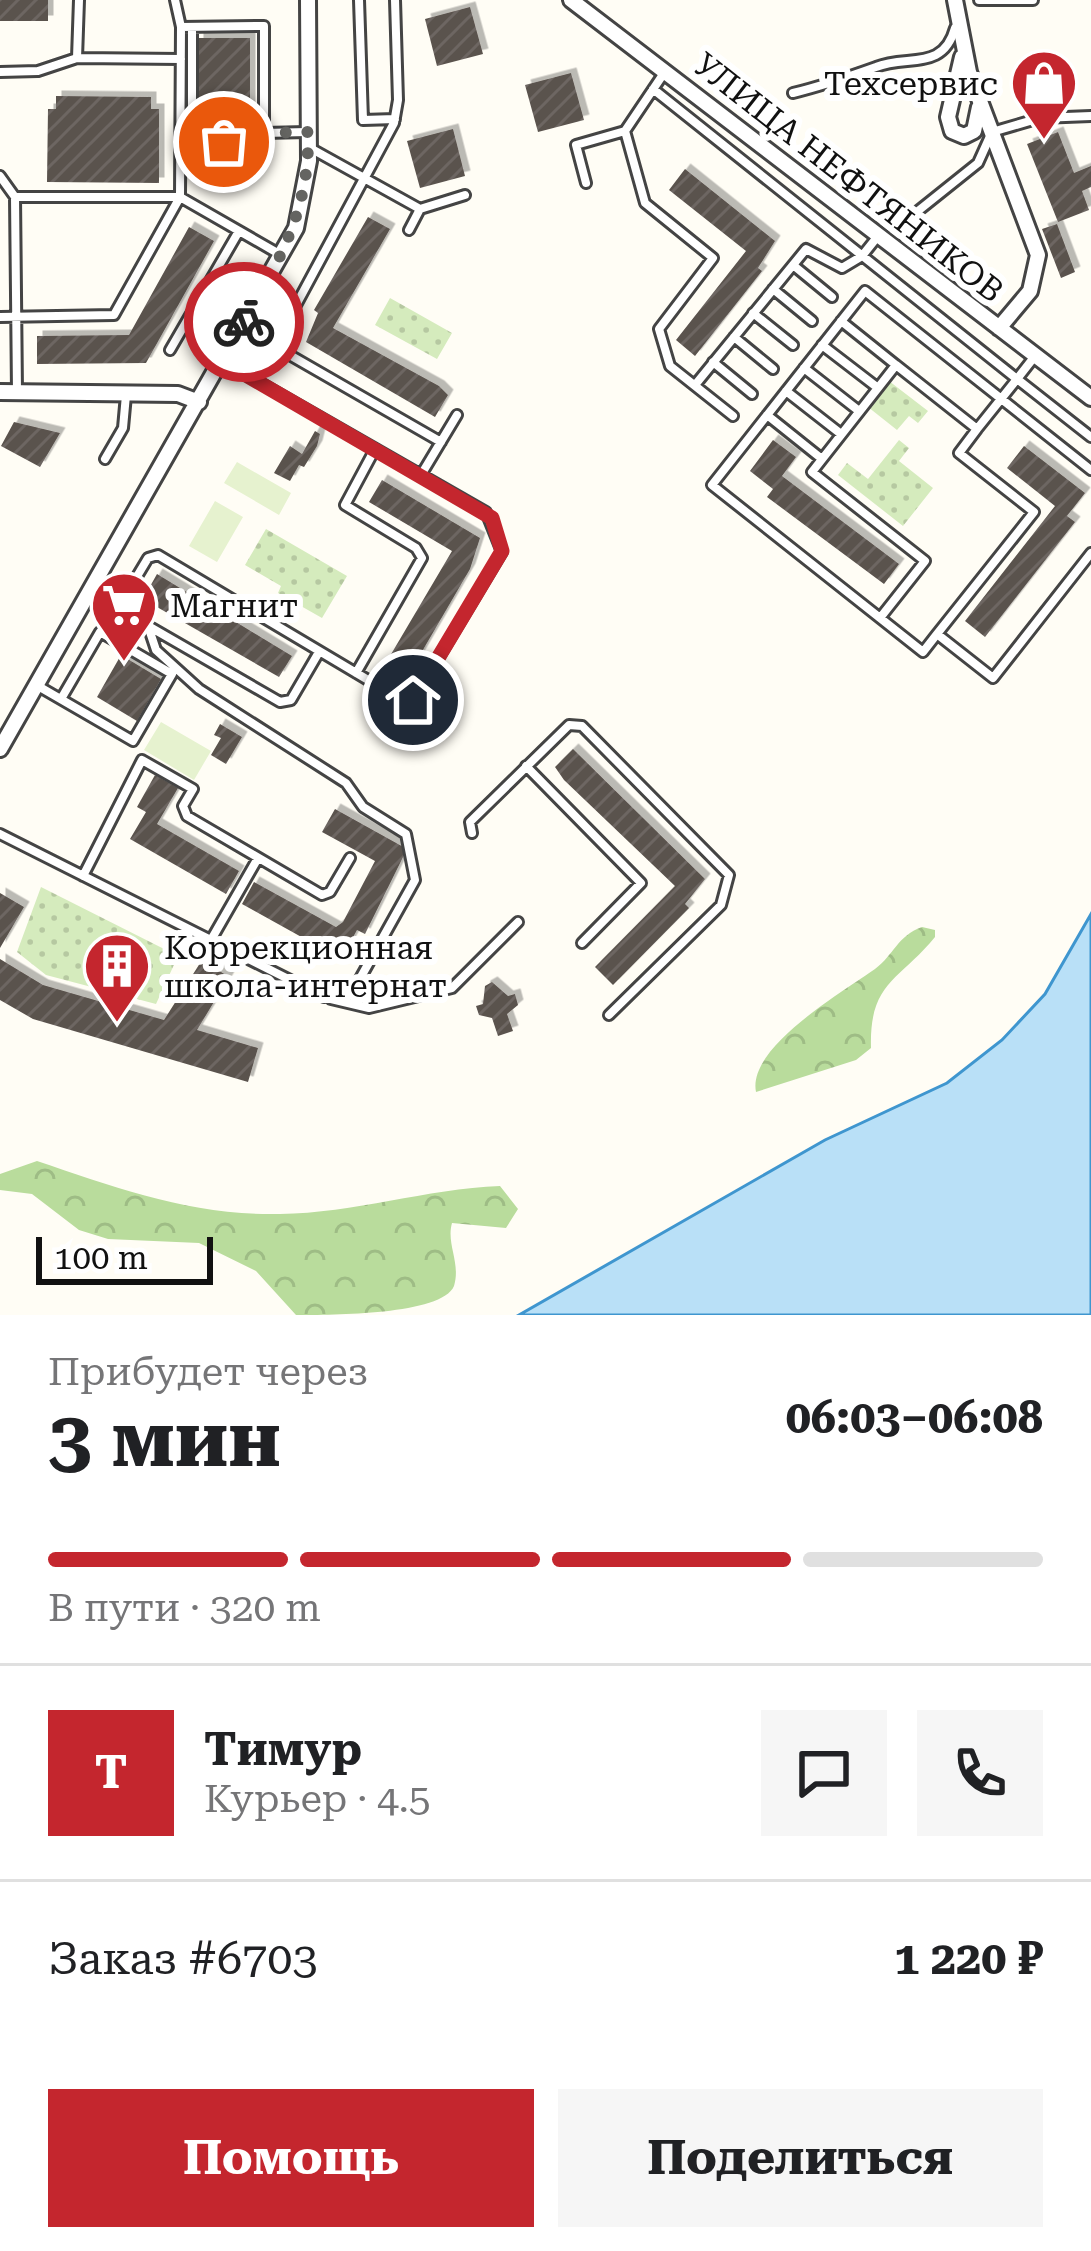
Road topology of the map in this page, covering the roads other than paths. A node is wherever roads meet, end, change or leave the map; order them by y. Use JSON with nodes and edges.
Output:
{"nodes":[{"id":1,"x":79,"y":0,"type":"edge"},
{"id":2,"x":175,"y":0,"type":"edge"},
{"id":3,"x":308,"y":0,"type":"edge"},
{"id":4,"x":359,"y":0,"type":"edge"},
{"id":5,"x":395,"y":0,"type":"edge"},
{"id":6,"x":572,"y":0,"type":"edge"},
{"id":7,"x":979,"y":0,"type":"edge"},
{"id":8,"x":1033,"y":0,"type":"edge"},
{"id":9,"x":956,"y":8,"type":"edge"},
{"id":10,"x":186,"y":27,"type":"junction"},
{"id":11,"x":963,"y":46,"type":"junction"},
{"id":12,"x":77,"y":58,"type":"junction"},
{"id":13,"x":181,"y":58,"type":"junction"},
{"id":14,"x":666,"y":70,"type":"junction"},
{"id":15,"x":0,"y":72,"type":"edge"},
{"id":16,"x":653,"y":89,"type":"junction"},
{"id":17,"x":793,"y":93,"type":"dead end"},
{"id":18,"x":979,"y":99,"type":"junction"},
{"id":19,"x":1091,"y":116,"type":"edge"},
{"id":20,"x":395,"y":119,"type":"junction"},
{"id":21,"x":625,"y":131,"type":"junction"},
{"id":22,"x":992,"y":131,"type":"junction"},
{"id":23,"x":264,"y":133,"type":"junction"},
{"id":24,"x":309,"y":140,"type":"junction"},
{"id":25,"x":0,"y":176,"type":"edge"},
{"id":26,"x":366,"y":177,"type":"junction"},
{"id":27,"x":586,"y":182,"type":"dead end"},
{"id":28,"x":465,"y":195,"type":"dead end"},
{"id":29,"x":15,"y":197,"type":"junction"},
{"id":30,"x":180,"y":197,"type":"junction"},
{"id":31,"x":420,"y":209,"type":"junction"},
{"id":32,"x":913,"y":215,"type":"dead end"},
{"id":33,"x":0,"y":230,"type":"edge"},
{"id":34,"x":16,"y":230,"type":"junction"},
{"id":35,"x":409,"y":230,"type":"dead end"},
{"id":36,"x":239,"y":231,"type":"junction"},
{"id":37,"x":879,"y":235,"type":"junction"},
{"id":38,"x":282,"y":255,"type":"junction"},
{"id":39,"x":862,"y":256,"type":"junction"},
{"id":40,"x":793,"y":266,"type":"junction"},
{"id":41,"x":773,"y":289,"type":"junction"},
{"id":42,"x":832,"y":297,"type":"dead end"},
{"id":43,"x":753,"y":313,"type":"junction"},
{"id":44,"x":0,"y":317,"type":"edge"},
{"id":45,"x":16,"y":317,"type":"junction"},
{"id":46,"x":812,"y":321,"type":"dead end"},
{"id":47,"x":841,"y":321,"type":"junction"},
{"id":48,"x":999,"y":328,"type":"junction"},
{"id":49,"x":734,"y":337,"type":"junction"},
{"id":50,"x":822,"y":344,"type":"junction"},
{"id":51,"x":793,"y":345,"type":"dead end"},
{"id":52,"x":274,"y":346,"type":"junction"},
{"id":53,"x":170,"y":350,"type":"dead end"},
{"id":54,"x":1035,"y":356,"type":"junction"},
{"id":55,"x":222,"y":361,"type":"junction"},
{"id":56,"x":713,"y":362,"type":"junction"},
{"id":57,"x":896,"y":364,"type":"junction"},
{"id":58,"x":804,"y":368,"type":"junction"},
{"id":59,"x":773,"y":369,"type":"dead end"},
{"id":60,"x":1017,"y":379,"type":"junction"},
{"id":61,"x":254,"y":380,"type":"junction"},
{"id":62,"x":694,"y":385,"type":"junction"},
{"id":63,"x":878,"y":388,"type":"junction"},
{"id":64,"x":786,"y":391,"type":"junction"},
{"id":65,"x":5,"y":393,"type":"edge"},
{"id":66,"x":126,"y":393,"type":"junction"},
{"id":67,"x":752,"y":394,"type":"dead end"},
{"id":68,"x":1091,"y":398,"type":"edge"},
{"id":69,"x":1001,"y":399,"type":"junction"},
{"id":70,"x":199,"y":402,"type":"junction"},
{"id":71,"x":860,"y":411,"type":"junction"},
{"id":72,"x":457,"y":415,"type":"dead end"},
{"id":73,"x":767,"y":415,"type":"junction"},
{"id":74,"x":733,"y":416,"type":"dead end"},
{"id":75,"x":977,"y":429,"type":"junction"},
{"id":76,"x":841,"y":434,"type":"junction"},
{"id":77,"x":1091,"y":437,"type":"edge"},
{"id":78,"x":441,"y":442,"type":"junction"},
{"id":79,"x":375,"y":448,"type":"junction"},
{"id":80,"x":105,"y":459,"type":"dead end"},
{"id":81,"x":822,"y":459,"type":"junction"},
{"id":82,"x":1091,"y":470,"type":"edge"},
{"id":83,"x":422,"y":476,"type":"junction"},
{"id":84,"x":1091,"y":553,"type":"edge"},
{"id":85,"x":90,"y":592,"type":"junction"},
{"id":86,"x":118,"y":608,"type":"junction"},
{"id":87,"x":880,"y":618,"type":"junction"},
{"id":88,"x":148,"y":626,"type":"junction"},
{"id":89,"x":938,"y":634,"type":"junction"},
{"id":90,"x":320,"y":652,"type":"junction"},
{"id":91,"x":356,"y":673,"type":"junction"},
{"id":92,"x":37,"y":685,"type":"junction"},
{"id":93,"x":61,"y":699,"type":"junction"},
{"id":94,"x":0,"y":749,"type":"edge"},
{"id":95,"x":526,"y":766,"type":"junction"},
{"id":96,"x":472,"y":833,"type":"dead end"},
{"id":97,"x":0,"y":834,"type":"edge"},
{"id":98,"x":258,"y":858,"type":"junction"},
{"id":99,"x":350,"y":858,"type":"dead end"},
{"id":100,"x":83,"y":876,"type":"junction"},
{"id":101,"x":518,"y":922,"type":"dead end"},
{"id":102,"x":211,"y":940,"type":"junction"},
{"id":103,"x":582,"y":944,"type":"dead end"},
{"id":104,"x":324,"y":997,"type":"junction"},
{"id":105,"x":609,"y":1015,"type":"dead end"}],
"edges":[{"from":1,"to":12,"type":"lane"},
{"from":2,"to":10,"type":"lane"},
{"from":3,"to":24,"type":"street"},
{"from":4,"to":20,"type":"lane"},
{"from":5,"to":20,"type":"lane"},
{"from":6,"to":14,"type":"street","name":"УЛИЦА НЕФТЯНИКОВ"},
{"from":7,"to":8,"type":"lane"},
{"from":9,"to":11,"type":"street"},
{"from":9,"to":17,"type":"lane"},
{"from":10,"to":13,"type":"lane"},
{"from":10,"to":23,"type":"lane"},
{"from":10,"to":23,"type":"lane"},
{"from":11,"to":18,"type":"street"},
{"from":11,"to":18,"type":"street"},
{"from":12,"to":13,"type":"lane"},
{"from":12,"to":15,"type":"lane"},
{"from":13,"to":30,"type":"lane"},
{"from":14,"to":16,"type":"lane"},
{"from":14,"to":37,"type":"street","name":"УЛИЦА НЕФТЯНИКОВ"},
{"from":16,"to":21,"type":"lane"},
{"from":16,"to":39,"type":"lane"},
{"from":18,"to":22,"type":"street"},
{"from":19,"to":22,"type":"lane"},
{"from":20,"to":26,"type":"lane"},
{"from":21,"to":27,"type":"lane"},
{"from":21,"to":62,"type":"lane"},
{"from":22,"to":32,"type":"lane"},
{"from":22,"to":48,"type":"street"},
{"from":23,"to":24,"type":"lane"},
{"from":24,"to":26,"type":"lane"},
{"from":24,"to":38,"type":"street"},
{"from":25,"to":29,"type":"lane"},
{"from":26,"to":31,"type":"lane"},
{"from":26,"to":52,"type":"lane"},
{"from":28,"to":31,"type":"lane"},
{"from":29,"to":30,"type":"lane"},
{"from":29,"to":34,"type":"lane"},
{"from":30,"to":36,"type":"lane"},
{"from":30,"to":45,"type":"lane"},
{"from":31,"to":35,"type":"lane"},
{"from":33,"to":34,"type":"lane"},
{"from":34,"to":45,"type":"lane"},
{"from":36,"to":38,"type":"lane"},
{"from":36,"to":53,"type":"lane"},
{"from":37,"to":39,"type":"lane"},
{"from":37,"to":48,"type":"street","name":"УЛИЦА НЕФТЯНИКОВ"},
{"from":38,"to":55,"type":"street"},
{"from":39,"to":40,"type":"lane"},
{"from":39,"to":60,"type":"lane"},
{"from":40,"to":41,"type":"lane"},
{"from":40,"to":42,"type":"lane"},
{"from":41,"to":43,"type":"lane"},
{"from":41,"to":46,"type":"lane"},
{"from":43,"to":49,"type":"lane"},
{"from":43,"to":51,"type":"lane"},
{"from":44,"to":45,"type":"lane"},
{"from":45,"to":65,"type":"lane"},
{"from":47,"to":50,"type":"lane"},
{"from":47,"to":57,"type":"lane"},
{"from":47,"to":69,"type":"lane"},
{"from":48,"to":54,"type":"street","name":"УЛИЦА НЕФТЯНИКОВ"},
{"from":49,"to":56,"type":"lane"},
{"from":49,"to":59,"type":"lane"},
{"from":50,"to":58,"type":"lane"},
{"from":50,"to":63,"type":"lane"},
{"from":52,"to":61,"type":"lane"},
{"from":52,"to":78,"type":"lane"},
{"from":54,"to":60,"type":"lane"},
{"from":54,"to":68,"type":"street","name":"УЛИЦА НЕФТЯНИКОВ"},
{"from":55,"to":61,"type":"lane"},
{"from":55,"to":70,"type":"street"},
{"from":56,"to":62,"type":"lane"},
{"from":56,"to":67,"type":"lane"},
{"from":57,"to":63,"type":"lane"},
{"from":57,"to":75,"type":"lane"},
{"from":58,"to":64,"type":"lane"},
{"from":58,"to":71,"type":"lane"},
{"from":60,"to":69,"type":"lane"},
{"from":60,"to":77,"type":"lane"},
{"from":61,"to":79,"type":"lane"},
{"from":62,"to":74,"type":"lane"},
{"from":63,"to":71,"type":"lane"},
{"from":64,"to":73,"type":"lane"},
{"from":64,"to":76,"type":"lane"},
{"from":65,"to":66,"type":"street"},
{"from":66,"to":70,"type":"street"},
{"from":66,"to":80,"type":"lane"},
{"from":69,"to":75,"type":"lane"},
{"from":69,"to":82,"type":"lane"},
{"from":70,"to":85,"type":"street"},
{"from":71,"to":76,"type":"lane"},
{"from":72,"to":78,"type":"lane"},
{"from":73,"to":81,"type":"lane"},
{"from":73,"to":87,"type":"lane"},
{"from":75,"to":89,"type":"lane"},
{"from":76,"to":81,"type":"lane"},
{"from":78,"to":83,"type":"lane"},
{"from":79,"to":83,"type":"lane"},
{"from":79,"to":91,"type":"lane"},
{"from":81,"to":87,"type":"lane"},
{"from":83,"to":91,"type":"lane"},
{"from":84,"to":89,"type":"lane"},
{"from":85,"to":86,"type":"lane"},
{"from":85,"to":92,"type":"street"},
{"from":86,"to":88,"type":"lane"},
{"from":86,"to":90,"type":"lane"},
{"from":87,"to":89,"type":"lane"},
{"from":88,"to":90,"type":"lane"},
{"from":88,"to":104,"type":"lane"},
{"from":90,"to":91,"type":"lane"},
{"from":92,"to":93,"type":"lane"},
{"from":92,"to":94,"type":"street"},
{"from":93,"to":93,"type":"lane"},
{"from":95,"to":96,"type":"lane"},
{"from":95,"to":103,"type":"lane"},
{"from":95,"to":105,"type":"lane"},
{"from":97,"to":100,"type":"lane"},
{"from":98,"to":99,"type":"lane"},
{"from":98,"to":100,"type":"lane"},
{"from":98,"to":102,"type":"lane"},
{"from":100,"to":102,"type":"lane"},
{"from":101,"to":104,"type":"lane"},
{"from":102,"to":104,"type":"lane"}]}
